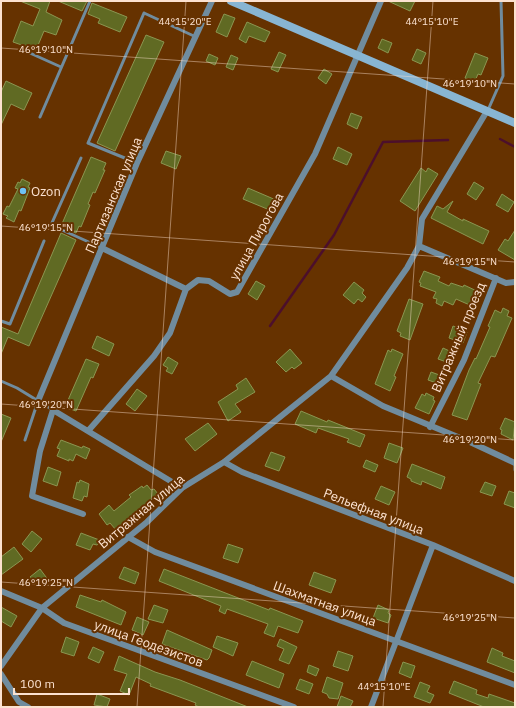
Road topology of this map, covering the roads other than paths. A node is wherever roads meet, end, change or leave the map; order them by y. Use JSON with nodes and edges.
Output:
{"nodes":[{"id":1,"x":90,"y":1,"type":"edge"},
{"id":2,"x":212,"y":1,"type":"edge"},
{"id":3,"x":231,"y":1,"type":"edge"},
{"id":4,"x":381,"y":1,"type":"edge"},
{"id":5,"x":501,"y":1,"type":"edge"},
{"id":6,"x":196,"y":37,"type":"junction"},
{"id":7,"x":21,"y":49,"type":"dead end"},
{"id":8,"x":359,"y":56,"type":"junction"},
{"id":9,"x":61,"y":67,"type":"junction"},
{"id":10,"x":487,"y":111,"type":"junction"},
{"id":11,"x":40,"y":117,"type":"dead end"},
{"id":12,"x":515,"y":123,"type":"edge"},
{"id":13,"x":81,"y":158,"type":"dead end"},
{"id":14,"x":137,"y":163,"type":"junction"},
{"id":15,"x":44,"y":241,"type":"dead end"},
{"id":16,"x":419,"y":246,"type":"junction"},
{"id":17,"x":102,"y":248,"type":"junction"},
{"id":18,"x":496,"y":278,"type":"junction"},
{"id":19,"x":515,"y":282,"type":"edge"},
{"id":20,"x":186,"y":289,"type":"junction"},
{"id":21,"x":1,"y":321,"type":"edge"},
{"id":22,"x":331,"y":376,"type":"junction"},
{"id":23,"x":1,"y":381,"type":"edge"},
{"id":24,"x":38,"y":400,"type":"junction"},
{"id":25,"x":53,"y":410,"type":"junction"},
{"id":26,"x":430,"y":427,"type":"junction"},
{"id":27,"x":88,"y":431,"type":"junction"},
{"id":28,"x":25,"y":440,"type":"dead end"},
{"id":29,"x":224,"y":462,"type":"junction"},
{"id":30,"x":515,"y":464,"type":"edge"},
{"id":31,"x":515,"y":470,"type":"edge"},
{"id":32,"x":182,"y":488,"type":"junction"},
{"id":33,"x":83,"y":514,"type":"dead end"},
{"id":34,"x":128,"y":537,"type":"junction"},
{"id":35,"x":433,"y":545,"type":"junction"},
{"id":36,"x":515,"y":581,"type":"edge"},
{"id":37,"x":1,"y":591,"type":"edge"},
{"id":38,"x":42,"y":608,"type":"junction"},
{"id":39,"x":396,"y":641,"type":"junction"},
{"id":40,"x":1,"y":666,"type":"edge"},
{"id":41,"x":1,"y":674,"type":"edge"},
{"id":42,"x":515,"y":685,"type":"edge"},
{"id":43,"x":28,"y":707,"type":"edge"},
{"id":44,"x":294,"y":707,"type":"edge"},
{"id":45,"x":371,"y":707,"type":"edge"}],
"edges":[{"from":1,"to":9,"type":"lane"},
{"from":2,"to":6,"type":"street","name":"Партизанская улица"},
{"from":3,"to":8,"type":"main road"},
{"from":4,"to":8,"type":"street","name":"улица Пирогова"},
{"from":5,"to":10,"type":"lane"},
{"from":6,"to":14,"type":"street","name":"Партизанская улица"},
{"from":6,"to":14,"type":"lane"},
{"from":7,"to":9,"type":"lane"},
{"from":8,"to":10,"type":"main road"},
{"from":8,"to":20,"type":"street","name":"улица Пирогова"},
{"from":9,"to":11,"type":"lane"},
{"from":10,"to":12,"type":"main road"},
{"from":10,"to":16,"type":"street","name":"Витражная улица"},
{"from":13,"to":17,"type":"lane"},
{"from":14,"to":17,"type":"street","name":"Партизанская улица"},
{"from":15,"to":21,"type":"lane"},
{"from":16,"to":18,"type":"street"},
{"from":16,"to":22,"type":"street","name":"Витражная улица"},
{"from":17,"to":20,"type":"street"},
{"from":17,"to":24,"type":"street","name":"Партизанская улица"},
{"from":18,"to":19,"type":"street"},
{"from":18,"to":26,"type":"street","name":"Витражный проезд"},
{"from":20,"to":27,"type":"street"},
{"from":22,"to":26,"type":"street"},
{"from":22,"to":29,"type":"street","name":"Витражная улица"},
{"from":23,"to":24,"type":"lane"},
{"from":24,"to":25,"type":"lane"},
{"from":24,"to":28,"type":"lane"},
{"from":25,"to":27,"type":"street"},
{"from":25,"to":33,"type":"street"},
{"from":26,"to":30,"type":"street"},
{"from":27,"to":32,"type":"street"},
{"from":29,"to":32,"type":"street","name":"Витражная улица"},
{"from":29,"to":35,"type":"street","name":"Рельефная улица"},
{"from":30,"to":31,"type":"lane"},
{"from":32,"to":34,"type":"street","name":"Витражная улица"},
{"from":34,"to":38,"type":"street","name":"Витражная улица"},
{"from":34,"to":39,"type":"street","name":"Шахматная улица"},
{"from":35,"to":36,"type":"street","name":"Рельефная улица"},
{"from":35,"to":39,"type":"street"},
{"from":37,"to":38,"type":"street","name":"улица Геодезистов"},
{"from":38,"to":40,"type":"street","name":"Витражная улица"},
{"from":38,"to":44,"type":"street","name":"улица Геодезистов"},
{"from":39,"to":42,"type":"street","name":"Шахматная улица"},
{"from":39,"to":45,"type":"street"},
{"from":41,"to":43,"type":"street"}]}
